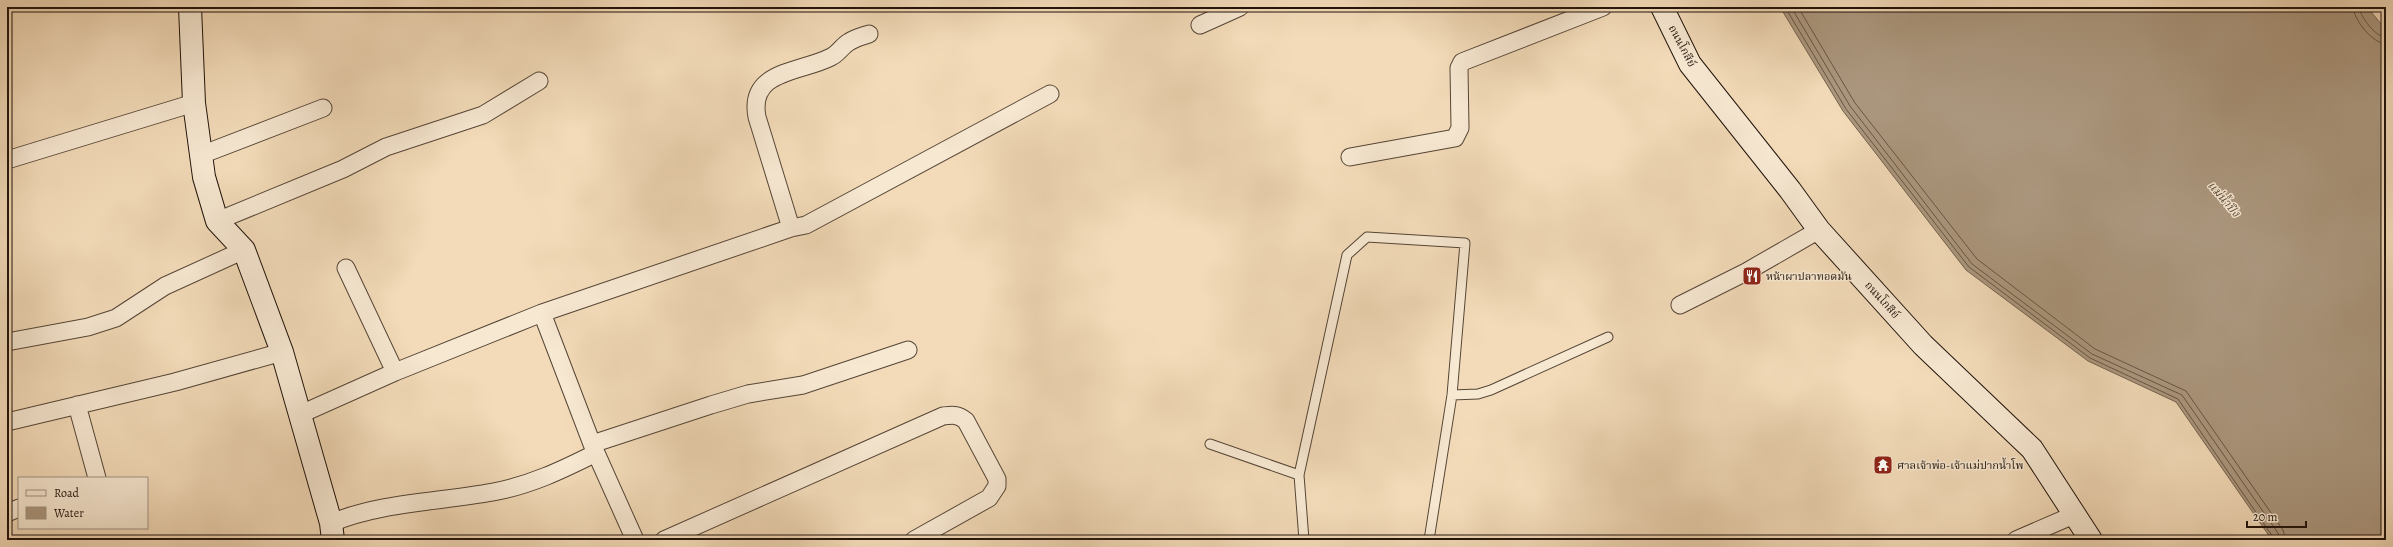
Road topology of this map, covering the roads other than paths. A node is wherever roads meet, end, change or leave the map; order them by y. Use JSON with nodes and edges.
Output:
{"nodes":[{"id":1,"x":190,"y":7,"type":"edge"},
{"id":2,"x":1240,"y":7,"type":"edge"},
{"id":3,"x":1603,"y":7,"type":"edge"},
{"id":4,"x":1662,"y":7,"type":"edge"},
{"id":5,"x":1200,"y":25,"type":"dead end"},
{"id":6,"x":869,"y":34,"type":"dead end"},
{"id":7,"x":539,"y":81,"type":"dead end"},
{"id":8,"x":1050,"y":94,"type":"dead end"},
{"id":9,"x":194,"y":104,"type":"junction"},
{"id":10,"x":323,"y":108,"type":"dead end"},
{"id":11,"x":201,"y":155,"type":"junction"},
{"id":12,"x":1350,"y":156,"type":"dead end"},
{"id":13,"x":7,"y":160,"type":"edge"},
{"id":14,"x":217,"y":221,"type":"junction"},
{"id":15,"x":791,"y":228,"type":"junction"},
{"id":16,"x":1819,"y":230,"type":"junction"},
{"id":17,"x":244,"y":250,"type":"junction"},
{"id":18,"x":346,"y":268,"type":"dead end"},
{"id":19,"x":1680,"y":305,"type":"dead end"},
{"id":20,"x":542,"y":313,"type":"junction"},
{"id":21,"x":1608,"y":337,"type":"dead end"},
{"id":22,"x":7,"y":342,"type":"edge"},
{"id":23,"x":908,"y":350,"type":"dead end"},
{"id":24,"x":282,"y":352,"type":"junction"},
{"id":25,"x":395,"y":372,"type":"junction"},
{"id":26,"x":1452,"y":395,"type":"junction"},
{"id":27,"x":77,"y":405,"type":"junction"},
{"id":28,"x":301,"y":414,"type":"junction"},
{"id":29,"x":7,"y":422,"type":"edge"},
{"id":30,"x":1210,"y":444,"type":"dead end"},
{"id":31,"x":594,"y":448,"type":"junction"},
{"id":32,"x":1299,"y":475,"type":"junction"},
{"id":33,"x":97,"y":477,"type":"edge"},
{"id":34,"x":18,"y":508,"type":"edge"},
{"id":35,"x":7,"y":513,"type":"edge"},
{"id":36,"x":2076,"y":514,"type":"junction"},
{"id":37,"x":332,"y":531,"type":"edge"},
{"id":38,"x":635,"y":540,"type":"edge"},
{"id":39,"x":664,"y":540,"type":"edge"},
{"id":40,"x":914,"y":540,"type":"edge"},
{"id":41,"x":1304,"y":540,"type":"edge"},
{"id":42,"x":1429,"y":540,"type":"edge"},
{"id":43,"x":2016,"y":540,"type":"edge"},
{"id":44,"x":2091,"y":540,"type":"edge"}],
"edges":[{"from":1,"to":9,"type":"street"},
{"from":2,"to":5,"type":"street"},
{"from":3,"to":12,"type":"street"},
{"from":4,"to":16,"type":"street","name":"ถนนโกสีย์"},
{"from":6,"to":15,"type":"street"},
{"from":7,"to":14,"type":"street"},
{"from":8,"to":15,"type":"street"},
{"from":9,"to":11,"type":"street"},
{"from":9,"to":13,"type":"street"},
{"from":10,"to":11,"type":"street"},
{"from":11,"to":14,"type":"street"},
{"from":14,"to":17,"type":"street"},
{"from":15,"to":20,"type":"street"},
{"from":16,"to":19,"type":"street"},
{"from":16,"to":36,"type":"street","name":"ถนนโกสีย์"},
{"from":17,"to":22,"type":"street"},
{"from":17,"to":24,"type":"street"},
{"from":18,"to":25,"type":"street"},
{"from":20,"to":25,"type":"street"},
{"from":20,"to":31,"type":"street"},
{"from":21,"to":26,"type":"lane"},
{"from":23,"to":31,"type":"street"},
{"from":24,"to":27,"type":"street"},
{"from":24,"to":28,"type":"street"},
{"from":25,"to":28,"type":"street"},
{"from":26,"to":32,"type":"lane"},
{"from":26,"to":42,"type":"lane"},
{"from":27,"to":29,"type":"street"},
{"from":27,"to":33,"type":"street"},
{"from":28,"to":37,"type":"street"},
{"from":30,"to":32,"type":"lane"},
{"from":31,"to":37,"type":"street"},
{"from":31,"to":38,"type":"street"},
{"from":32,"to":41,"type":"lane"},
{"from":34,"to":35,"type":"street"},
{"from":36,"to":43,"type":"street"},
{"from":36,"to":44,"type":"street","name":"ถนนโกสีย์"},
{"from":39,"to":40,"type":"street"}]}
